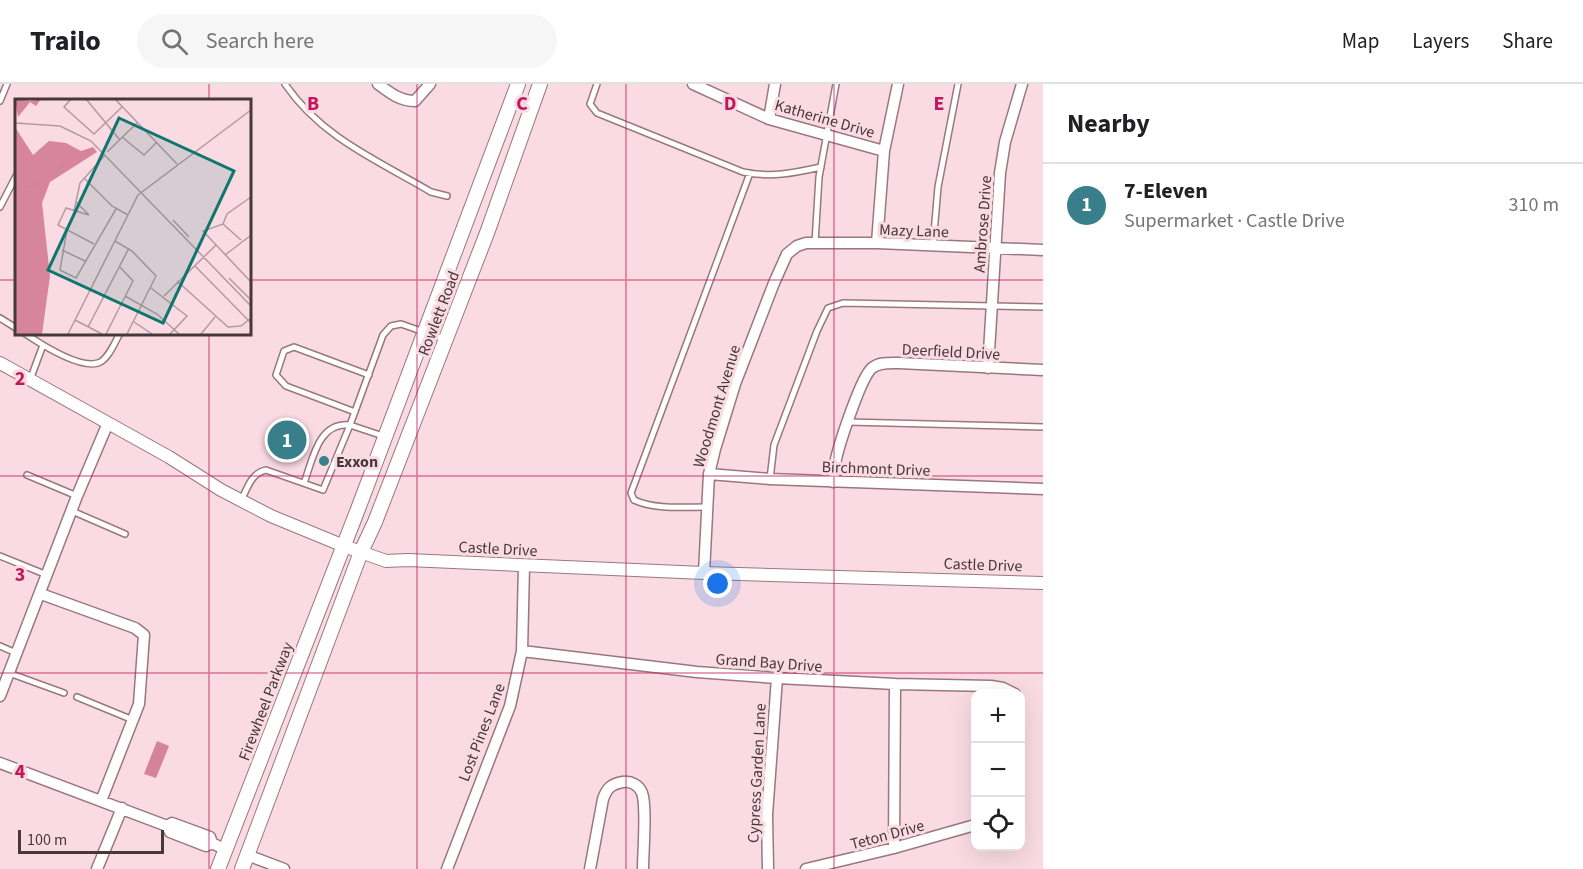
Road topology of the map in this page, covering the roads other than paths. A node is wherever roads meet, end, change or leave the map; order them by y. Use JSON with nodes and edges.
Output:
{"nodes":[{"id":1,"x":7,"y":84,"type":"edge"},
{"id":2,"x":285,"y":84,"type":"edge"},
{"id":3,"x":378,"y":84,"type":"edge"},
{"id":4,"x":430,"y":84,"type":"edge"},
{"id":5,"x":518,"y":84,"type":"edge"},
{"id":6,"x":540,"y":84,"type":"edge"},
{"id":7,"x":597,"y":84,"type":"edge"},
{"id":8,"x":693,"y":84,"type":"edge"},
{"id":9,"x":775,"y":84,"type":"edge"},
{"id":10,"x":836,"y":84,"type":"edge"},
{"id":11,"x":898,"y":84,"type":"edge"},
{"id":12,"x":958,"y":84,"type":"edge"},
{"id":13,"x":1022,"y":84,"type":"edge"},
{"id":14,"x":0,"y":101,"type":"edge"},
{"id":15,"x":769,"y":119,"type":"junction"},
{"id":16,"x":827,"y":135,"type":"junction"},
{"id":17,"x":884,"y":151,"type":"junction"},
{"id":18,"x":820,"y":167,"type":"junction"},
{"id":19,"x":750,"y":173,"type":"junction"},
{"id":20,"x":15,"y":179,"type":"edge"},
{"id":21,"x":447,"y":196,"type":"dead end"},
{"id":22,"x":0,"y":207,"type":"edge"},
{"id":23,"x":465,"y":224,"type":"junction"},
{"id":24,"x":487,"y":233,"type":"junction"},
{"id":25,"x":815,"y":243,"type":"junction"},
{"id":26,"x":877,"y":243,"type":"junction"},
{"id":27,"x":933,"y":245,"type":"junction"},
{"id":28,"x":995,"y":248,"type":"junction"},
{"id":29,"x":1043,"y":250,"type":"edge"},
{"id":30,"x":787,"y":254,"type":"joint"},
{"id":31,"x":992,"y":304,"type":"junction"},
{"id":32,"x":1043,"y":307,"type":"edge"},
{"id":33,"x":0,"y":318,"type":"edge"},
{"id":34,"x":15,"y":327,"type":"edge"},
{"id":35,"x":425,"y":331,"type":"junction"},
{"id":36,"x":26,"y":334,"type":"edge"},
{"id":37,"x":119,"y":334,"type":"edge"},
{"id":38,"x":445,"y":339,"type":"junction"},
{"id":39,"x":43,"y":345,"type":"junction"},
{"id":40,"x":0,"y":363,"type":"edge"},
{"id":41,"x":988,"y":368,"type":"junction"},
{"id":42,"x":1043,"y":370,"type":"edge"},
{"id":43,"x":369,"y":375,"type":"junction"},
{"id":44,"x":30,"y":380,"type":"junction"},
{"id":45,"x":355,"y":412,"type":"junction"},
{"id":46,"x":848,"y":422,"type":"junction"},
{"id":47,"x":108,"y":423,"type":"junction"},
{"id":48,"x":350,"y":425,"type":"junction"},
{"id":49,"x":1043,"y":427,"type":"edge"},
{"id":50,"x":385,"y":437,"type":"junction"},
{"id":51,"x":332,"y":452,"type":"dead end"},
{"id":52,"x":339,"y":454,"type":"junction"},
{"id":53,"x":709,"y":474,"type":"junction"},
{"id":54,"x":27,"y":475,"type":"dead end"},
{"id":55,"x":770,"y":479,"type":"junction"},
{"id":56,"x":833,"y":482,"type":"junction"},
{"id":57,"x":304,"y":483,"type":"junction"},
{"id":58,"x":1043,"y":489,"type":"edge"},
{"id":59,"x":77,"y":496,"type":"junction"},
{"id":60,"x":241,"y":501,"type":"junction"},
{"id":61,"x":707,"y":507,"type":"junction"},
{"id":62,"x":72,"y":511,"type":"junction"},
{"id":63,"x":125,"y":534,"type":"dead end"},
{"id":64,"x":344,"y":546,"type":"junction"},
{"id":65,"x":361,"y":552,"type":"junction"},
{"id":66,"x":0,"y":556,"type":"edge"},
{"id":67,"x":524,"y":566,"type":"junction"},
{"id":68,"x":704,"y":573,"type":"junction"},
{"id":69,"x":46,"y":575,"type":"junction"},
{"id":70,"x":1043,"y":583,"type":"edge"},
{"id":71,"x":41,"y":594,"type":"junction"},
{"id":72,"x":0,"y":646,"type":"edge"},
{"id":73,"x":522,"y":651,"type":"junction"},
{"id":74,"x":16,"y":653,"type":"junction"},
{"id":75,"x":9,"y":673,"type":"junction"},
{"id":76,"x":777,"y":678,"type":"junction"},
{"id":77,"x":896,"y":684,"type":"junction"},
{"id":78,"x":1001,"y":689,"type":"edge"},
{"id":79,"x":64,"y":693,"type":"dead end"},
{"id":80,"x":0,"y":696,"type":"edge"},
{"id":81,"x":78,"y":697,"type":"dead end"},
{"id":82,"x":133,"y":720,"type":"junction"},
{"id":83,"x":0,"y":763,"type":"edge"},
{"id":84,"x":258,"y":765,"type":"junction"},
{"id":85,"x":101,"y":801,"type":"junction"},
{"id":86,"x":122,"y":808,"type":"junction"},
{"id":87,"x":971,"y":826,"type":"edge"},
{"id":88,"x":894,"y":848,"type":"junction"},
{"id":89,"x":225,"y":850,"type":"junction"},
{"id":90,"x":247,"y":855,"type":"junction"},
{"id":91,"x":97,"y":869,"type":"edge"},
{"id":92,"x":218,"y":869,"type":"edge"},
{"id":93,"x":242,"y":869,"type":"edge"},
{"id":94,"x":284,"y":869,"type":"edge"},
{"id":95,"x":447,"y":869,"type":"edge"},
{"id":96,"x":590,"y":869,"type":"edge"},
{"id":97,"x":643,"y":869,"type":"edge"},
{"id":98,"x":768,"y":869,"type":"edge"},
{"id":99,"x":806,"y":869,"type":"edge"}],
"edges":[{"from":1,"to":14,"type":"lane"},
{"from":2,"to":21,"type":"lane"},
{"from":3,"to":4,"type":"street"},
{"from":5,"to":23,"type":"main road","name":"Rowlett Road"},
{"from":6,"to":24,"type":"main road","name":"Rowlett Road"},
{"from":7,"to":19,"type":"lane"},
{"from":8,"to":15,"type":"street","name":"Katherine Drive"},
{"from":9,"to":15,"type":"street"},
{"from":10,"to":16,"type":"lane"},
{"from":11,"to":17,"type":"street"},
{"from":12,"to":27,"type":"lane"},
{"from":13,"to":28,"type":"street","name":"Ambrose Drive"},
{"from":15,"to":16,"type":"street","name":"Katherine Drive"},
{"from":16,"to":17,"type":"street","name":"Katherine Drive"},
{"from":16,"to":18,"type":"lane"},
{"from":17,"to":26,"type":"street"},
{"from":18,"to":19,"type":"lane"},
{"from":18,"to":25,"type":"lane"},
{"from":19,"to":61,"type":"lane"},
{"from":20,"to":22,"type":"lane"},
{"from":23,"to":24,"type":"main road"},
{"from":23,"to":35,"type":"main road","name":"Rowlett Road"},
{"from":24,"to":38,"type":"main road","name":"Rowlett Road"},
{"from":25,"to":26,"type":"street","name":"Mazy Lane"},
{"from":25,"to":30,"type":"street","name":"Mazy Lane"},
{"from":26,"to":27,"type":"street","name":"Mazy Lane"},
{"from":27,"to":28,"type":"street","name":"Mazy Lane"},
{"from":28,"to":29,"type":"street","name":"Mazy Lane"},
{"from":28,"to":31,"type":"street","name":"Ambrose Drive"},
{"from":30,"to":53,"type":"street","name":"Woodmont Avenue"},
{"from":31,"to":32,"type":"lane"},
{"from":31,"to":41,"type":"street","name":"Ambrose Drive"},
{"from":31,"to":55,"type":"lane"},
{"from":33,"to":34,"type":"lane"},
{"from":35,"to":38,"type":"lane"},
{"from":35,"to":43,"type":"lane"},
{"from":35,"to":50,"type":"main road","name":"Rowlett Road"},
{"from":36,"to":39,"type":"lane"},
{"from":37,"to":39,"type":"lane"},
{"from":38,"to":65,"type":"main road","name":"Rowlett Road"},
{"from":39,"to":44,"type":"lane"},
{"from":40,"to":44,"type":"street","name":"Castle Drive"},
{"from":41,"to":42,"type":"street","name":"Deerfield Drive"},
{"from":41,"to":46,"type":"street","name":"Deerfield Drive"},
{"from":43,"to":45,"type":"lane"},
{"from":43,"to":45,"type":"lane"},
{"from":44,"to":47,"type":"street","name":"Castle Drive"},
{"from":45,"to":48,"type":"lane"},
{"from":46,"to":49,"type":"lane"},
{"from":46,"to":56,"type":"street","name":"Deerfield Drive"},
{"from":47,"to":59,"type":"street"},
{"from":47,"to":60,"type":"street","name":"Castle Drive"},
{"from":48,"to":50,"type":"lane"},
{"from":48,"to":52,"type":"lane"},
{"from":48,"to":57,"type":"lane"},
{"from":50,"to":64,"type":"main road","name":"Rowlett Road"},
{"from":51,"to":52,"type":"lane"},
{"from":52,"to":57,"type":"lane"},
{"from":53,"to":55,"type":"street","name":"Birchmont Drive"},
{"from":53,"to":61,"type":"street","name":"Woodmont Avenue"},
{"from":54,"to":59,"type":"lane"},
{"from":55,"to":56,"type":"street","name":"Birchmont Drive"},
{"from":56,"to":58,"type":"street","name":"Birchmont Drive"},
{"from":57,"to":60,"type":"lane"},
{"from":59,"to":62,"type":"street"},
{"from":60,"to":64,"type":"street","name":"Castle Drive"},
{"from":61,"to":68,"type":"street","name":"Woodmont Avenue"},
{"from":62,"to":63,"type":"lane"},
{"from":62,"to":69,"type":"street"},
{"from":64,"to":65,"type":"street","name":"Castle Drive"},
{"from":64,"to":84,"type":"main road","name":"Firewheel Parkway"},
{"from":65,"to":67,"type":"street","name":"Castle Drive"},
{"from":65,"to":90,"type":"main road"},
{"from":66,"to":69,"type":"lane"},
{"from":67,"to":68,"type":"street","name":"Castle Drive"},
{"from":67,"to":73,"type":"street","name":"Lost Pines Lane"},
{"from":68,"to":70,"type":"street","name":"Castle Drive"},
{"from":69,"to":71,"type":"street"},
{"from":71,"to":74,"type":"street"},
{"from":71,"to":82,"type":"street"},
{"from":72,"to":74,"type":"lane"},
{"from":73,"to":76,"type":"street","name":"Grand Bay Drive"},
{"from":73,"to":95,"type":"street","name":"Lost Pines Lane"},
{"from":74,"to":75,"type":"street"},
{"from":75,"to":79,"type":"lane"},
{"from":75,"to":80,"type":"street"},
{"from":76,"to":77,"type":"street","name":"Grand Bay Drive"},
{"from":76,"to":98,"type":"street","name":"Cypress Garden Lane"},
{"from":77,"to":78,"type":"street","name":"Grand Bay Drive"},
{"from":77,"to":88,"type":"street"},
{"from":81,"to":82,"type":"lane"},
{"from":82,"to":85,"type":"street"},
{"from":83,"to":85,"type":"street"},
{"from":84,"to":89,"type":"main road","name":"Firewheel Parkway"},
{"from":84,"to":90,"type":"main road"},
{"from":85,"to":86,"type":"street"},
{"from":86,"to":89,"type":"street"},
{"from":86,"to":91,"type":"street"},
{"from":87,"to":88,"type":"street","name":"Teton Drive"},
{"from":88,"to":99,"type":"street","name":"Teton Drive"},
{"from":89,"to":92,"type":"main road","name":"Firewheel Parkway"},
{"from":90,"to":93,"type":"main road"},
{"from":90,"to":94,"type":"street"},
{"from":96,"to":97,"type":"street"}]}
